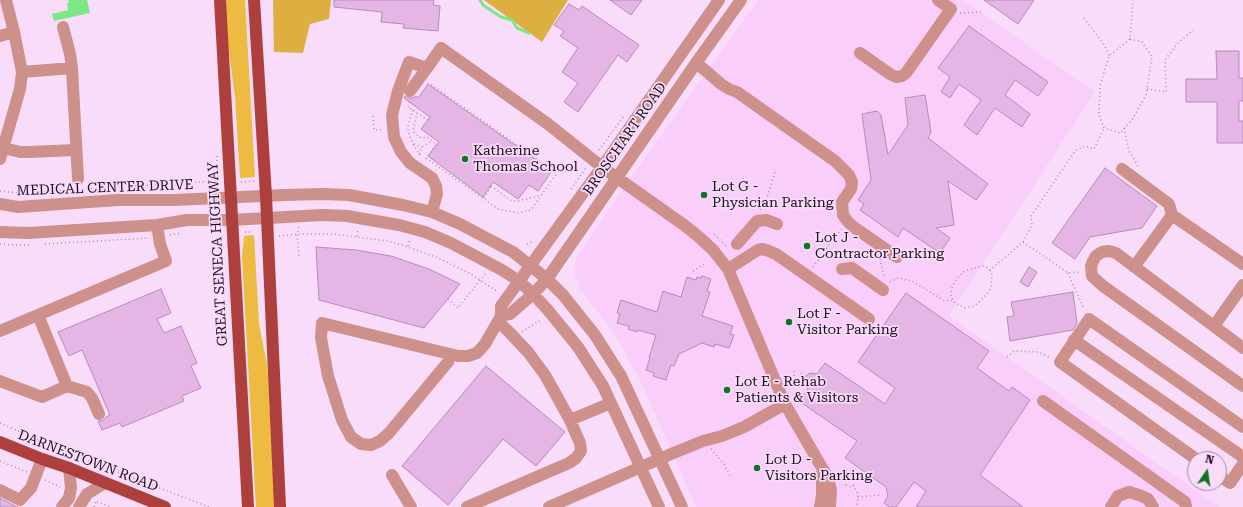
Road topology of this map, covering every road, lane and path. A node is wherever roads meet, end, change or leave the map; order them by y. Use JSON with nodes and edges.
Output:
{"nodes":[{"id":1,"x":6,"y":0,"type":"edge"},
{"id":2,"x":220,"y":0,"type":"edge"},
{"id":3,"x":254,"y":0,"type":"edge"},
{"id":4,"x":719,"y":0,"type":"edge"},
{"id":5,"x":742,"y":0,"type":"edge"},
{"id":6,"x":938,"y":0,"type":"edge"},
{"id":7,"x":1133,"y":0,"type":"edge"},
{"id":8,"x":981,"y":12,"type":"dead end"},
{"id":9,"x":960,"y":13,"type":"dead end"},
{"id":10,"x":1084,"y":18,"type":"dead end"},
{"id":11,"x":63,"y":27,"type":"dead end"},
{"id":12,"x":1192,"y":30,"type":"dead end"},
{"id":13,"x":14,"y":32,"type":"junction"},
{"id":14,"x":0,"y":36,"type":"edge"},
{"id":15,"x":1130,"y":39,"type":"junction"},
{"id":16,"x":860,"y":53,"type":"dead end"},
{"id":17,"x":1109,"y":56,"type":"junction"},
{"id":18,"x":696,"y":63,"type":"junction"},
{"id":19,"x":72,"y":68,"type":"junction"},
{"id":20,"x":427,"y":68,"type":"junction"},
{"id":21,"x":22,"y":72,"type":"junction"},
{"id":22,"x":426,"y":81,"type":"dead end"},
{"id":23,"x":1147,"y":89,"type":"junction"},
{"id":24,"x":409,"y":97,"type":"junction"},
{"id":25,"x":413,"y":110,"type":"junction"},
{"id":26,"x":417,"y":113,"type":"junction"},
{"id":27,"x":625,"y":114,"type":"dead end"},
{"id":28,"x":392,"y":115,"type":"junction"},
{"id":29,"x":373,"y":116,"type":"dead end"},
{"id":30,"x":428,"y":120,"type":"dead end"},
{"id":31,"x":1104,"y":128,"type":"junction"},
{"id":32,"x":1124,"y":128,"type":"junction"},
{"id":33,"x":385,"y":129,"type":"dead end"},
{"id":34,"x":408,"y":131,"type":"junction"},
{"id":35,"x":413,"y":131,"type":"junction"},
{"id":36,"x":432,"y":142,"type":"junction"},
{"id":37,"x":413,"y":144,"type":"junction"},
{"id":38,"x":422,"y":147,"type":"junction"},
{"id":39,"x":416,"y":149,"type":"junction"},
{"id":40,"x":76,"y":150,"type":"junction"},
{"id":41,"x":1,"y":152,"type":"edge"},
{"id":42,"x":419,"y":154,"type":"junction"},
{"id":43,"x":422,"y":158,"type":"dead end"},
{"id":44,"x":426,"y":158,"type":"junction"},
{"id":45,"x":424,"y":162,"type":"dead end"},
{"id":46,"x":597,"y":163,"type":"junction"},
{"id":47,"x":776,"y":169,"type":"dead end"},
{"id":48,"x":1127,"y":173,"type":"joint"},
{"id":49,"x":617,"y":178,"type":"junction"},
{"id":50,"x":216,"y":181,"type":"dead end"},
{"id":51,"x":256,"y":181,"type":"dead end"},
{"id":52,"x":242,"y":182,"type":"dead end"},
{"id":53,"x":79,"y":186,"type":"junction"},
{"id":54,"x":571,"y":189,"type":"dead end"},
{"id":55,"x":0,"y":191,"type":"edge"},
{"id":56,"x":542,"y":195,"type":"junction"},
{"id":57,"x":266,"y":196,"type":"junction"},
{"id":58,"x":230,"y":198,"type":"junction"},
{"id":59,"x":484,"y":199,"type":"junction"},
{"id":60,"x":0,"y":204,"type":"edge"},
{"id":61,"x":432,"y":212,"type":"junction"},
{"id":62,"x":757,"y":212,"type":"dead end"},
{"id":63,"x":1172,"y":215,"type":"junction"},
{"id":64,"x":267,"y":219,"type":"junction"},
{"id":65,"x":231,"y":220,"type":"junction"},
{"id":66,"x":848,"y":222,"type":"junction"},
{"id":67,"x":777,"y":224,"type":"dead end"},
{"id":68,"x":157,"y":225,"type":"junction"},
{"id":69,"x":299,"y":225,"type":"dead end"},
{"id":70,"x":358,"y":227,"type":"dead end"},
{"id":71,"x":0,"y":232,"type":"edge"},
{"id":72,"x":245,"y":232,"type":"dead end"},
{"id":73,"x":253,"y":232,"type":"dead end"},
{"id":74,"x":297,"y":234,"type":"junction"},
{"id":75,"x":714,"y":234,"type":"dead end"},
{"id":76,"x":275,"y":236,"type":"dead end"},
{"id":77,"x":357,"y":236,"type":"junction"},
{"id":78,"x":151,"y":238,"type":"dead end"},
{"id":79,"x":410,"y":238,"type":"dead end"},
{"id":80,"x":537,"y":238,"type":"dead end"},
{"id":81,"x":1023,"y":242,"type":"junction"},
{"id":82,"x":0,"y":244,"type":"edge"},
{"id":83,"x":44,"y":244,"type":"dead end"},
{"id":84,"x":527,"y":244,"type":"dead end"},
{"id":85,"x":29,"y":245,"type":"dead end"},
{"id":86,"x":732,"y":245,"type":"joint"},
{"id":87,"x":408,"y":247,"type":"junction"},
{"id":88,"x":886,"y":249,"type":"junction"},
{"id":89,"x":824,"y":252,"type":"dead end"},
{"id":90,"x":299,"y":257,"type":"dead end"},
{"id":91,"x":897,"y":257,"type":"dead end"},
{"id":92,"x":819,"y":259,"type":"dead end"},
{"id":93,"x":459,"y":263,"type":"dead end"},
{"id":94,"x":705,"y":264,"type":"dead end"},
{"id":95,"x":1243,"y":264,"type":"edge"},
{"id":96,"x":457,"y":266,"type":"junction"},
{"id":97,"x":530,"y":266,"type":"junction"},
{"id":98,"x":814,"y":266,"type":"dead end"},
{"id":99,"x":1134,"y":267,"type":"junction"},
{"id":100,"x":728,"y":269,"type":"junction"},
{"id":101,"x":842,"y":269,"type":"dead end"},
{"id":102,"x":990,"y":270,"type":"junction"},
{"id":103,"x":693,"y":271,"type":"dead end"},
{"id":104,"x":1091,"y":271,"type":"junction"},
{"id":105,"x":486,"y":273,"type":"dead end"},
{"id":106,"x":1068,"y":273,"type":"junction"},
{"id":107,"x":547,"y":279,"type":"junction"},
{"id":108,"x":481,"y":280,"type":"junction"},
{"id":109,"x":519,"y":282,"type":"junction"},
{"id":110,"x":1243,"y":285,"type":"edge"},
{"id":111,"x":884,"y":288,"type":"junction"},
{"id":112,"x":533,"y":294,"type":"junction"},
{"id":113,"x":502,"y":295,"type":"dead end"},
{"id":114,"x":448,"y":299,"type":"dead end"},
{"id":115,"x":952,"y":300,"type":"junction"},
{"id":116,"x":38,"y":315,"type":"junction"},
{"id":117,"x":542,"y":318,"type":"dead end"},
{"id":118,"x":499,"y":319,"type":"junction"},
{"id":119,"x":869,"y":319,"type":"dead end"},
{"id":120,"x":1089,"y":319,"type":"junction"},
{"id":121,"x":1214,"y":326,"type":"junction"},
{"id":122,"x":0,"y":331,"type":"edge"},
{"id":123,"x":514,"y":337,"type":"junction"},
{"id":124,"x":1074,"y":340,"type":"junction"},
{"id":125,"x":1243,"y":348,"type":"edge"},
{"id":126,"x":450,"y":354,"type":"junction"},
{"id":127,"x":1007,"y":357,"type":"dead end"},
{"id":128,"x":1060,"y":362,"type":"junction"},
{"id":129,"x":794,"y":369,"type":"dead end"},
{"id":130,"x":801,"y":373,"type":"dead end"},
{"id":131,"x":794,"y":376,"type":"dead end"},
{"id":132,"x":805,"y":376,"type":"dead end"},
{"id":133,"x":0,"y":381,"type":"edge"},
{"id":134,"x":67,"y":386,"type":"junction"},
{"id":135,"x":1243,"y":386,"type":"edge"},
{"id":136,"x":1043,"y":401,"type":"dead end"},
{"id":137,"x":611,"y":403,"type":"junction"},
{"id":138,"x":784,"y":404,"type":"junction"},
{"id":139,"x":99,"y":414,"type":"dead end"},
{"id":140,"x":570,"y":420,"type":"junction"},
{"id":141,"x":0,"y":423,"type":"edge"},
{"id":142,"x":1243,"y":427,"type":"edge"},
{"id":143,"x":0,"y":442,"type":"edge"},
{"id":144,"x":710,"y":448,"type":"dead end"},
{"id":145,"x":1187,"y":453,"type":"edge"},
{"id":146,"x":1243,"y":457,"type":"edge"},
{"id":147,"x":42,"y":459,"type":"junction"},
{"id":148,"x":660,"y":459,"type":"junction"},
{"id":149,"x":0,"y":462,"type":"edge"},
{"id":150,"x":1243,"y":464,"type":"edge"},
{"id":151,"x":821,"y":466,"type":"junction"},
{"id":152,"x":69,"y":468,"type":"junction"},
{"id":153,"x":641,"y":468,"type":"junction"},
{"id":154,"x":27,"y":472,"type":"dead end"},
{"id":155,"x":392,"y":475,"type":"dead end"},
{"id":156,"x":730,"y":476,"type":"dead end"},
{"id":157,"x":842,"y":477,"type":"dead end"},
{"id":158,"x":845,"y":478,"type":"junction"},
{"id":159,"x":42,"y":479,"type":"dead end"},
{"id":160,"x":1227,"y":481,"type":"edge"},
{"id":161,"x":105,"y":483,"type":"junction"},
{"id":162,"x":853,"y":485,"type":"junction"},
{"id":163,"x":65,"y":489,"type":"dead end"},
{"id":164,"x":0,"y":490,"type":"edge"},
{"id":165,"x":881,"y":495,"type":"dead end"},
{"id":166,"x":858,"y":497,"type":"junction"},
{"id":167,"x":90,"y":499,"type":"dead end"},
{"id":168,"x":96,"y":501,"type":"junction"},
{"id":169,"x":18,"y":504,"type":"edge"},
{"id":170,"x":62,"y":507,"type":"edge"},
{"id":171,"x":79,"y":507,"type":"edge"},
{"id":172,"x":94,"y":507,"type":"edge"},
{"id":173,"x":112,"y":507,"type":"edge"},
{"id":174,"x":165,"y":507,"type":"edge"},
{"id":175,"x":209,"y":507,"type":"edge"},
{"id":176,"x":248,"y":507,"type":"edge"},
{"id":177,"x":280,"y":507,"type":"edge"},
{"id":178,"x":411,"y":507,"type":"edge"},
{"id":179,"x":467,"y":507,"type":"edge"},
{"id":180,"x":549,"y":507,"type":"edge"},
{"id":181,"x":659,"y":507,"type":"edge"},
{"id":182,"x":682,"y":507,"type":"edge"},
{"id":183,"x":820,"y":507,"type":"edge"},
{"id":184,"x":830,"y":507,"type":"edge"},
{"id":185,"x":856,"y":507,"type":"edge"},
{"id":186,"x":1111,"y":507,"type":"edge"},
{"id":187,"x":1153,"y":507,"type":"edge"},
{"id":188,"x":1186,"y":507,"type":"edge"}],
"edges":[{"from":1,"to":13,"type":"street"},
{"from":2,"to":58,"type":"main road","name":"GREAT SENECA HIGHWAY"},
{"from":3,"to":57,"type":"main road"},
{"from":4,"to":46,"type":"street","name":"BROSCHART ROAD"},
{"from":5,"to":18,"type":"street","name":"BROSCHART ROAD"},
{"from":6,"to":16,"type":"street"},
{"from":7,"to":15,"type":"path"},
{"from":8,"to":9,"type":"path"},
{"from":10,"to":17,"type":"path"},
{"from":11,"to":19,"type":"street"},
{"from":12,"to":23,"type":"path"},
{"from":13,"to":14,"type":"street"},
{"from":13,"to":21,"type":"street"},
{"from":15,"to":17,"type":"path"},
{"from":15,"to":23,"type":"path"},
{"from":17,"to":31,"type":"path"},
{"from":18,"to":49,"type":"street","name":"BROSCHART ROAD"},
{"from":18,"to":66,"type":"street"},
{"from":19,"to":21,"type":"street"},
{"from":19,"to":40,"type":"street"},
{"from":20,"to":24,"type":"street"},
{"from":20,"to":28,"type":"street"},
{"from":20,"to":46,"type":"street"},
{"from":21,"to":41,"type":"street"},
{"from":22,"to":56,"type":"path"},
{"from":23,"to":32,"type":"path"},
{"from":24,"to":25,"type":"path"},
{"from":24,"to":28,"type":"street"},
{"from":25,"to":26,"type":"path"},
{"from":25,"to":34,"type":"path"},
{"from":26,"to":30,"type":"path"},
{"from":26,"to":35,"type":"path"},
{"from":27,"to":46,"type":"path"},
{"from":28,"to":61,"type":"street"},
{"from":29,"to":33,"type":"path"},
{"from":31,"to":32,"type":"path"},
{"from":31,"to":81,"type":"path"},
{"from":32,"to":48,"type":"path"},
{"from":34,"to":35,"type":"path"},
{"from":34,"to":37,"type":"path"},
{"from":35,"to":36,"type":"path"},
{"from":36,"to":38,"type":"path"},
{"from":36,"to":44,"type":"path"},
{"from":37,"to":38,"type":"path"},
{"from":37,"to":39,"type":"path"},
{"from":38,"to":39,"type":"path"},
{"from":38,"to":42,"type":"path"},
{"from":39,"to":42,"type":"path"},
{"from":40,"to":41,"type":"street"},
{"from":40,"to":53,"type":"street"},
{"from":42,"to":43,"type":"path"},
{"from":44,"to":45,"type":"path"},
{"from":44,"to":59,"type":"path"},
{"from":46,"to":49,"type":"street"},
{"from":46,"to":54,"type":"path"},
{"from":46,"to":97,"type":"street","name":"BROSCHART ROAD"},
{"from":47,"to":62,"type":"path"},
{"from":48,"to":63,"type":"street"},
{"from":49,"to":100,"type":"street"},
{"from":49,"to":107,"type":"street","name":"BROSCHART ROAD"},
{"from":50,"to":53,"type":"path"},
{"from":51,"to":52,"type":"path"},
{"from":53,"to":55,"type":"path"},
{"from":56,"to":59,"type":"path"},
{"from":56,"to":59,"type":"path"},
{"from":57,"to":58,"type":"street","name":"MEDICAL CENTER DRIVE"},
{"from":57,"to":61,"type":"street","name":"MEDICAL CENTER DRIVE"},
{"from":57,"to":64,"type":"main road"},
{"from":58,"to":60,"type":"street","name":"MEDICAL CENTER DRIVE"},
{"from":58,"to":65,"type":"main road","name":"GREAT SENECA HIGHWAY"},
{"from":61,"to":97,"type":"street","name":"MEDICAL CENTER DRIVE"},
{"from":63,"to":95,"type":"street"},
{"from":63,"to":99,"type":"street"},
{"from":64,"to":65,"type":"street"},
{"from":64,"to":109,"type":"street"},
{"from":64,"to":177,"type":"main road"},
{"from":65,"to":68,"type":"street"},
{"from":65,"to":176,"type":"main road","name":"GREAT SENECA HIGHWAY"},
{"from":66,"to":88,"type":"street"},
{"from":66,"to":89,"type":"path"},
{"from":67,"to":86,"type":"street"},
{"from":68,"to":71,"type":"street"},
{"from":68,"to":116,"type":"street"},
{"from":69,"to":74,"type":"path"},
{"from":70,"to":77,"type":"path"},
{"from":72,"to":73,"type":"path"},
{"from":74,"to":76,"type":"path"},
{"from":74,"to":77,"type":"path"},
{"from":74,"to":90,"type":"path"},
{"from":75,"to":86,"type":"path"},
{"from":77,"to":87,"type":"path"},
{"from":78,"to":83,"type":"path"},
{"from":79,"to":87,"type":"path"},
{"from":80,"to":84,"type":"path"},
{"from":81,"to":102,"type":"path"},
{"from":81,"to":106,"type":"path"},
{"from":82,"to":85,"type":"path"},
{"from":87,"to":96,"type":"path"},
{"from":88,"to":91,"type":"street"},
{"from":88,"to":111,"type":"path"},
{"from":92,"to":98,"type":"path"},
{"from":93,"to":96,"type":"path"},
{"from":94,"to":103,"type":"path"},
{"from":96,"to":108,"type":"path"},
{"from":97,"to":107,"type":"street","name":"MEDICAL CENTER DRIVE"},
{"from":97,"to":109,"type":"street","name":"BROSCHART ROAD"},
{"from":99,"to":104,"type":"street"},
{"from":99,"to":121,"type":"street"},
{"from":100,"to":119,"type":"street"},
{"from":100,"to":138,"type":"street"},
{"from":101,"to":111,"type":"street"},
{"from":102,"to":115,"type":"path"},
{"from":102,"to":115,"type":"path"},
{"from":104,"to":106,"type":"path"},
{"from":104,"to":135,"type":"street"},
{"from":105,"to":108,"type":"path"},
{"from":106,"to":120,"type":"path"},
{"from":107,"to":112,"type":"street","name":"BROSCHART ROAD"},
{"from":107,"to":148,"type":"street","name":"MEDICAL CENTER DRIVE"},
{"from":108,"to":113,"type":"path"},
{"from":108,"to":114,"type":"path"},
{"from":109,"to":112,"type":"street"},
{"from":109,"to":118,"type":"street","name":"BROSCHART ROAD"},
{"from":110,"to":121,"type":"street"},
{"from":111,"to":115,"type":"path"},
{"from":112,"to":118,"type":"street","name":"BROSCHART ROAD"},
{"from":112,"to":137,"type":"street"},
{"from":116,"to":122,"type":"street"},
{"from":116,"to":134,"type":"street"},
{"from":117,"to":123,"type":"path"},
{"from":118,"to":123,"type":"street"},
{"from":118,"to":126,"type":"street","name":"BROSCHART ROAD"},
{"from":120,"to":124,"type":"street"},
{"from":120,"to":142,"type":"street"},
{"from":121,"to":125,"type":"street"},
{"from":123,"to":140,"type":"street"},
{"from":124,"to":128,"type":"street"},
{"from":124,"to":146,"type":"street"},
{"from":126,"to":126,"type":"street"},
{"from":127,"to":128,"type":"path"},
{"from":128,"to":145,"type":"street"},
{"from":129,"to":131,"type":"path"},
{"from":130,"to":132,"type":"path"},
{"from":133,"to":134,"type":"street"},
{"from":134,"to":139,"type":"street"},
{"from":136,"to":188,"type":"street"},
{"from":137,"to":140,"type":"street"},
{"from":137,"to":153,"type":"street"},
{"from":138,"to":148,"type":"street"},
{"from":138,"to":151,"type":"street"},
{"from":140,"to":179,"type":"street"},
{"from":141,"to":175,"type":"path"},
{"from":143,"to":147,"type":"main road","name":"DARNESTOWN ROAD"},
{"from":144,"to":156,"type":"path"},
{"from":147,"to":152,"type":"main road","name":"DARNESTOWN ROAD"},
{"from":147,"to":169,"type":"street"},
{"from":148,"to":153,"type":"street"},
{"from":148,"to":182,"type":"street","name":"MEDICAL CENTER DRIVE"},
{"from":149,"to":154,"type":"path"},
{"from":150,"to":160,"type":"street"},
{"from":151,"to":183,"type":"street"},
{"from":151,"to":184,"type":"street"},
{"from":152,"to":161,"type":"main road","name":"DARNESTOWN ROAD"},
{"from":152,"to":170,"type":"street"},
{"from":153,"to":180,"type":"street"},
{"from":153,"to":181,"type":"street"},
{"from":155,"to":178,"type":"street"},
{"from":157,"to":158,"type":"path"},
{"from":158,"to":162,"type":"path"},
{"from":158,"to":162,"type":"path"},
{"from":159,"to":163,"type":"path"},
{"from":161,"to":171,"type":"street"},
{"from":161,"to":174,"type":"main road","name":"DARNESTOWN ROAD"},
{"from":162,"to":166,"type":"path"},
{"from":164,"to":169,"type":"street"},
{"from":165,"to":166,"type":"path"},
{"from":166,"to":185,"type":"path"},
{"from":167,"to":168,"type":"path"},
{"from":168,"to":172,"type":"path"},
{"from":168,"to":173,"type":"path"},
{"from":186,"to":187,"type":"street"}]}
